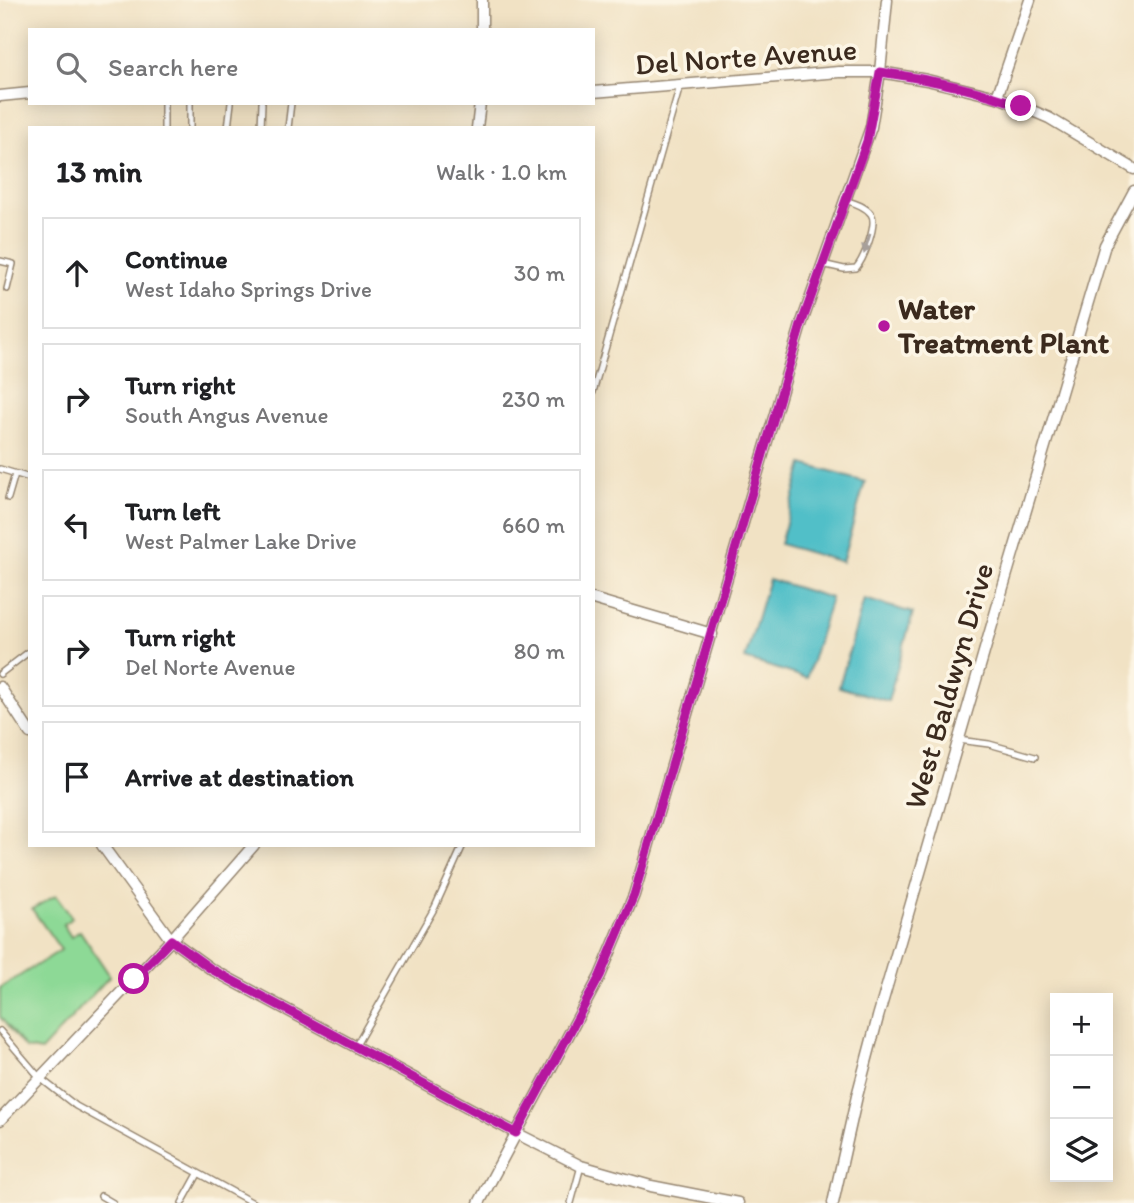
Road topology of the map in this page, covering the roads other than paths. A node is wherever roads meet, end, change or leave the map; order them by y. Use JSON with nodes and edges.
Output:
{"nodes":[{"id":1,"x":482,"y":0,"type":"edge"},
{"id":2,"x":887,"y":0,"type":"edge"},
{"id":3,"x":1030,"y":0,"type":"edge"},
{"id":4,"x":482,"y":28,"type":"edge"},
{"id":5,"x":880,"y":72,"type":"junction"},
{"id":6,"x":680,"y":86,"type":"junction"},
{"id":7,"x":595,"y":92,"type":"edge"},
{"id":8,"x":28,"y":93,"type":"edge"},
{"id":9,"x":0,"y":96,"type":"edge"},
{"id":10,"x":997,"y":97,"type":"junction"},
{"id":11,"x":164,"y":105,"type":"edge"},
{"id":12,"x":190,"y":105,"type":"edge"},
{"id":13,"x":231,"y":105,"type":"edge"},
{"id":14,"x":262,"y":105,"type":"edge"},
{"id":15,"x":291,"y":105,"type":"edge"},
{"id":16,"x":480,"y":105,"type":"edge"},
{"id":17,"x":164,"y":126,"type":"edge"},
{"id":18,"x":190,"y":126,"type":"edge"},
{"id":19,"x":228,"y":126,"type":"edge"},
{"id":20,"x":261,"y":126,"type":"edge"},
{"id":21,"x":288,"y":126,"type":"edge"},
{"id":22,"x":477,"y":126,"type":"edge"},
{"id":23,"x":1134,"y":169,"type":"edge"},
{"id":24,"x":1134,"y":191,"type":"edge"},
{"id":25,"x":845,"y":200,"type":"junction"},
{"id":26,"x":0,"y":261,"type":"edge"},
{"id":27,"x":821,"y":264,"type":"junction"},
{"id":28,"x":7,"y":289,"type":"dead end"},
{"id":29,"x":595,"y":385,"type":"edge"},
{"id":30,"x":0,"y":469,"type":"edge"},
{"id":31,"x":15,"y":474,"type":"junction"},
{"id":32,"x":28,"y":477,"type":"edge"},
{"id":33,"x":8,"y":498,"type":"dead end"},
{"id":34,"x":595,"y":600,"type":"edge"},
{"id":35,"x":712,"y":634,"type":"junction"},
{"id":36,"x":28,"y":653,"type":"edge"},
{"id":37,"x":0,"y":674,"type":"edge"},
{"id":38,"x":0,"y":687,"type":"edge"},
{"id":39,"x":28,"y":730,"type":"edge"},
{"id":40,"x":958,"y":740,"type":"junction"},
{"id":41,"x":1035,"y":757,"type":"dead end"},
{"id":42,"x":103,"y":847,"type":"edge"},
{"id":43,"x":252,"y":847,"type":"edge"},
{"id":44,"x":462,"y":847,"type":"edge"},
{"id":45,"x":171,"y":940,"type":"junction"},
{"id":46,"x":0,"y":1031,"type":"edge"},
{"id":47,"x":355,"y":1047,"type":"junction"},
{"id":48,"x":40,"y":1078,"type":"junction"},
{"id":49,"x":0,"y":1120,"type":"edge"},
{"id":50,"x":516,"y":1133,"type":"junction"},
{"id":51,"x":581,"y":1166,"type":"junction"},
{"id":52,"x":198,"y":1174,"type":"junction"},
{"id":53,"x":101,"y":1196,"type":"dead end"},
{"id":54,"x":712,"y":1201,"type":"edge"},
{"id":55,"x":113,"y":1203,"type":"edge"},
{"id":56,"x":182,"y":1203,"type":"edge"},
{"id":57,"x":253,"y":1203,"type":"edge"},
{"id":58,"x":479,"y":1203,"type":"edge"},
{"id":59,"x":570,"y":1203,"type":"edge"},
{"id":60,"x":738,"y":1203,"type":"edge"},
{"id":61,"x":832,"y":1203,"type":"edge"}],
"edges":[{"from":1,"to":4,"type":"street"},
{"from":2,"to":5,"type":"street"},
{"from":3,"to":10,"type":"street"},
{"from":5,"to":6,"type":"street","name":"Del Norte Avenue"},
{"from":5,"to":10,"type":"street","name":"Del Norte Avenue"},
{"from":5,"to":25,"type":"street"},
{"from":6,"to":7,"type":"street","name":"Del Norte Avenue"},
{"from":6,"to":29,"type":"lane"},
{"from":8,"to":9,"type":"street"},
{"from":10,"to":23,"type":"street","name":"Del Norte Avenue"},
{"from":11,"to":17,"type":"lane"},
{"from":12,"to":18,"type":"lane"},
{"from":13,"to":19,"type":"lane"},
{"from":14,"to":20,"type":"lane"},
{"from":15,"to":21,"type":"lane"},
{"from":16,"to":22,"type":"street"},
{"from":24,"to":40,"type":"street","name":"West Baldwyn Drive"},
{"from":25,"to":27,"type":"street"},
{"from":25,"to":27,"type":"lane","one_way":true},
{"from":26,"to":28,"type":"lane"},
{"from":27,"to":35,"type":"street"},
{"from":30,"to":31,"type":"lane"},
{"from":31,"to":32,"type":"lane"},
{"from":31,"to":33,"type":"lane"},
{"from":34,"to":35,"type":"street"},
{"from":35,"to":50,"type":"street"},
{"from":36,"to":37,"type":"lane"},
{"from":38,"to":39,"type":"street"},
{"from":40,"to":41,"type":"lane"},
{"from":40,"to":61,"type":"street","name":"West Baldwyn Drive"},
{"from":42,"to":45,"type":"street"},
{"from":43,"to":45,"type":"street"},
{"from":44,"to":47,"type":"lane"},
{"from":45,"to":47,"type":"street"},
{"from":45,"to":48,"type":"street"},
{"from":46,"to":48,"type":"lane"},
{"from":47,"to":50,"type":"street"},
{"from":48,"to":49,"type":"street"},
{"from":48,"to":52,"type":"lane"},
{"from":50,"to":51,"type":"street"},
{"from":50,"to":58,"type":"street"},
{"from":51,"to":54,"type":"street"},
{"from":51,"to":59,"type":"lane"},
{"from":52,"to":56,"type":"lane"},
{"from":52,"to":57,"type":"lane"},
{"from":53,"to":55,"type":"lane"},
{"from":54,"to":60,"type":"street"}]}
